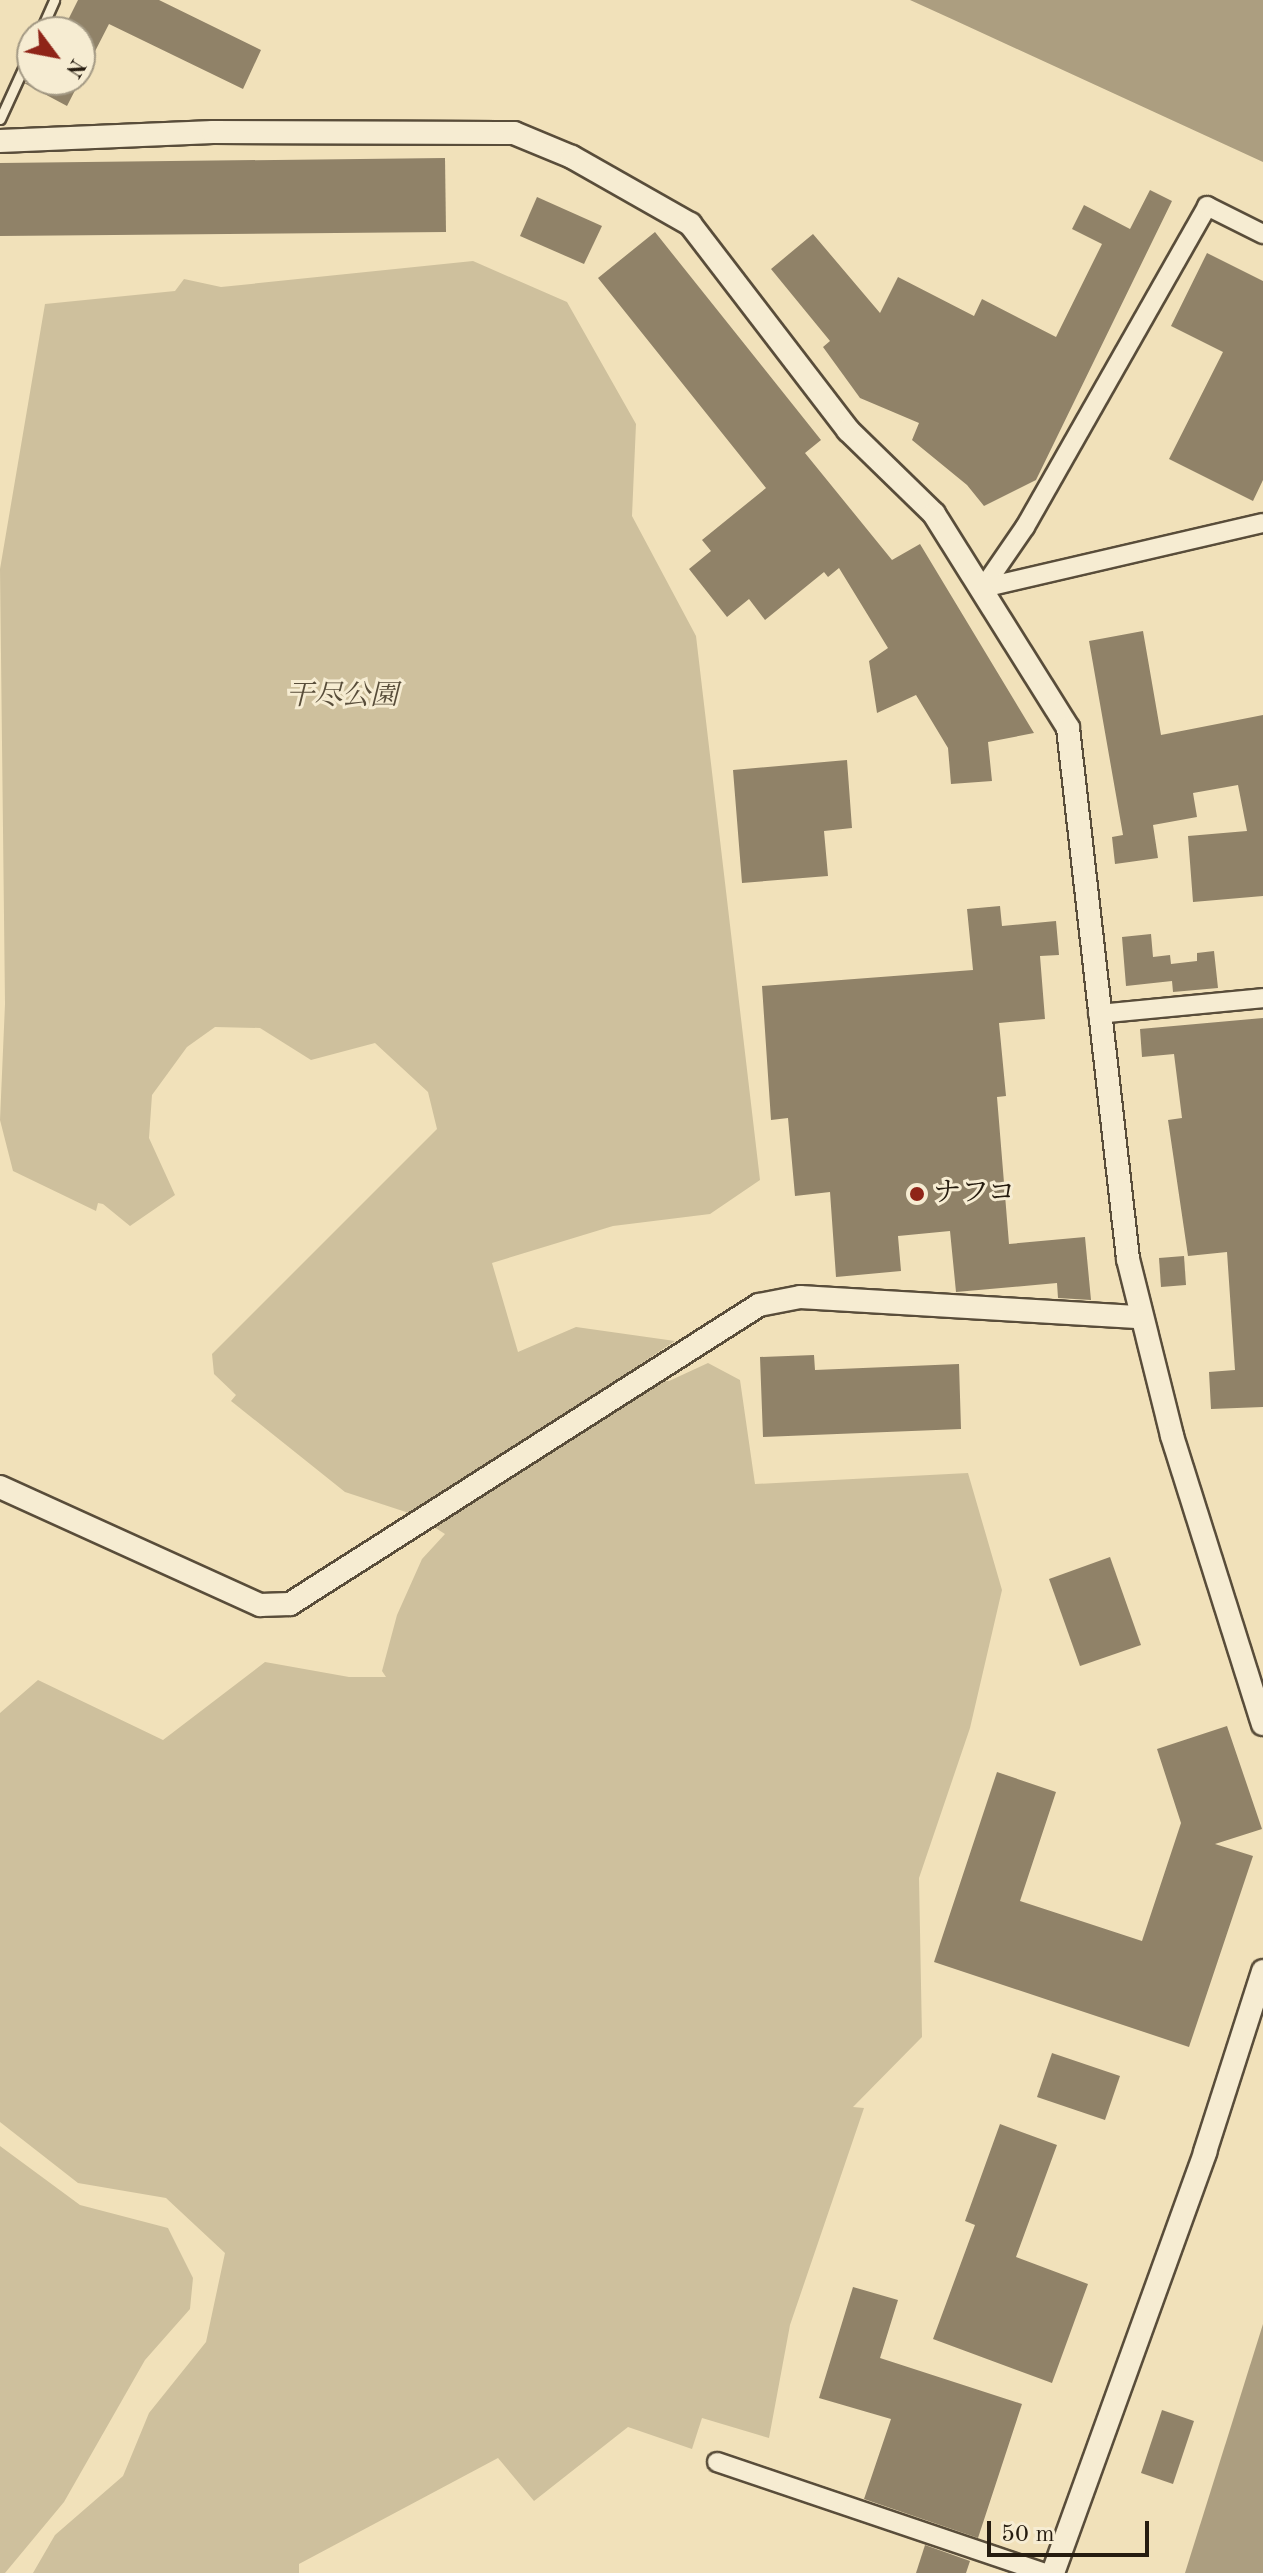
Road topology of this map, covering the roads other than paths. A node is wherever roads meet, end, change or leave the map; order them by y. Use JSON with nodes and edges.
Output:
{"nodes":[{"id":1,"x":16,"y":84,"type":"edge"},
{"id":2,"x":0,"y":119,"type":"edge"},
{"id":3,"x":0,"y":141,"type":"edge"},
{"id":4,"x":1263,"y":234,"type":"edge"},
{"id":5,"x":1263,"y":523,"type":"edge"},
{"id":6,"x":983,"y":588,"type":"junction"},
{"id":7,"x":1263,"y":998,"type":"edge"},
{"id":8,"x":1098,"y":1014,"type":"junction"},
{"id":9,"x":1140,"y":1317,"type":"junction"},
{"id":10,"x":0,"y":1487,"type":"edge"},
{"id":11,"x":1263,"y":1724,"type":"edge"},
{"id":12,"x":1263,"y":1971,"type":"edge"},
{"id":13,"x":717,"y":2462,"type":"dead end"},
{"id":14,"x":1044,"y":2573,"type":"edge"},
{"id":15,"x":1053,"y":2573,"type":"edge"}],
"edges":[{"from":1,"to":2,"type":"lane"},
{"from":3,"to":6,"type":"street"},
{"from":4,"to":6,"type":"street"},
{"from":5,"to":6,"type":"street"},
{"from":6,"to":8,"type":"street"},
{"from":7,"to":8,"type":"street"},
{"from":8,"to":9,"type":"street"},
{"from":9,"to":10,"type":"street"},
{"from":9,"to":11,"type":"street"},
{"from":12,"to":15,"type":"street"},
{"from":13,"to":14,"type":"street"}]}
